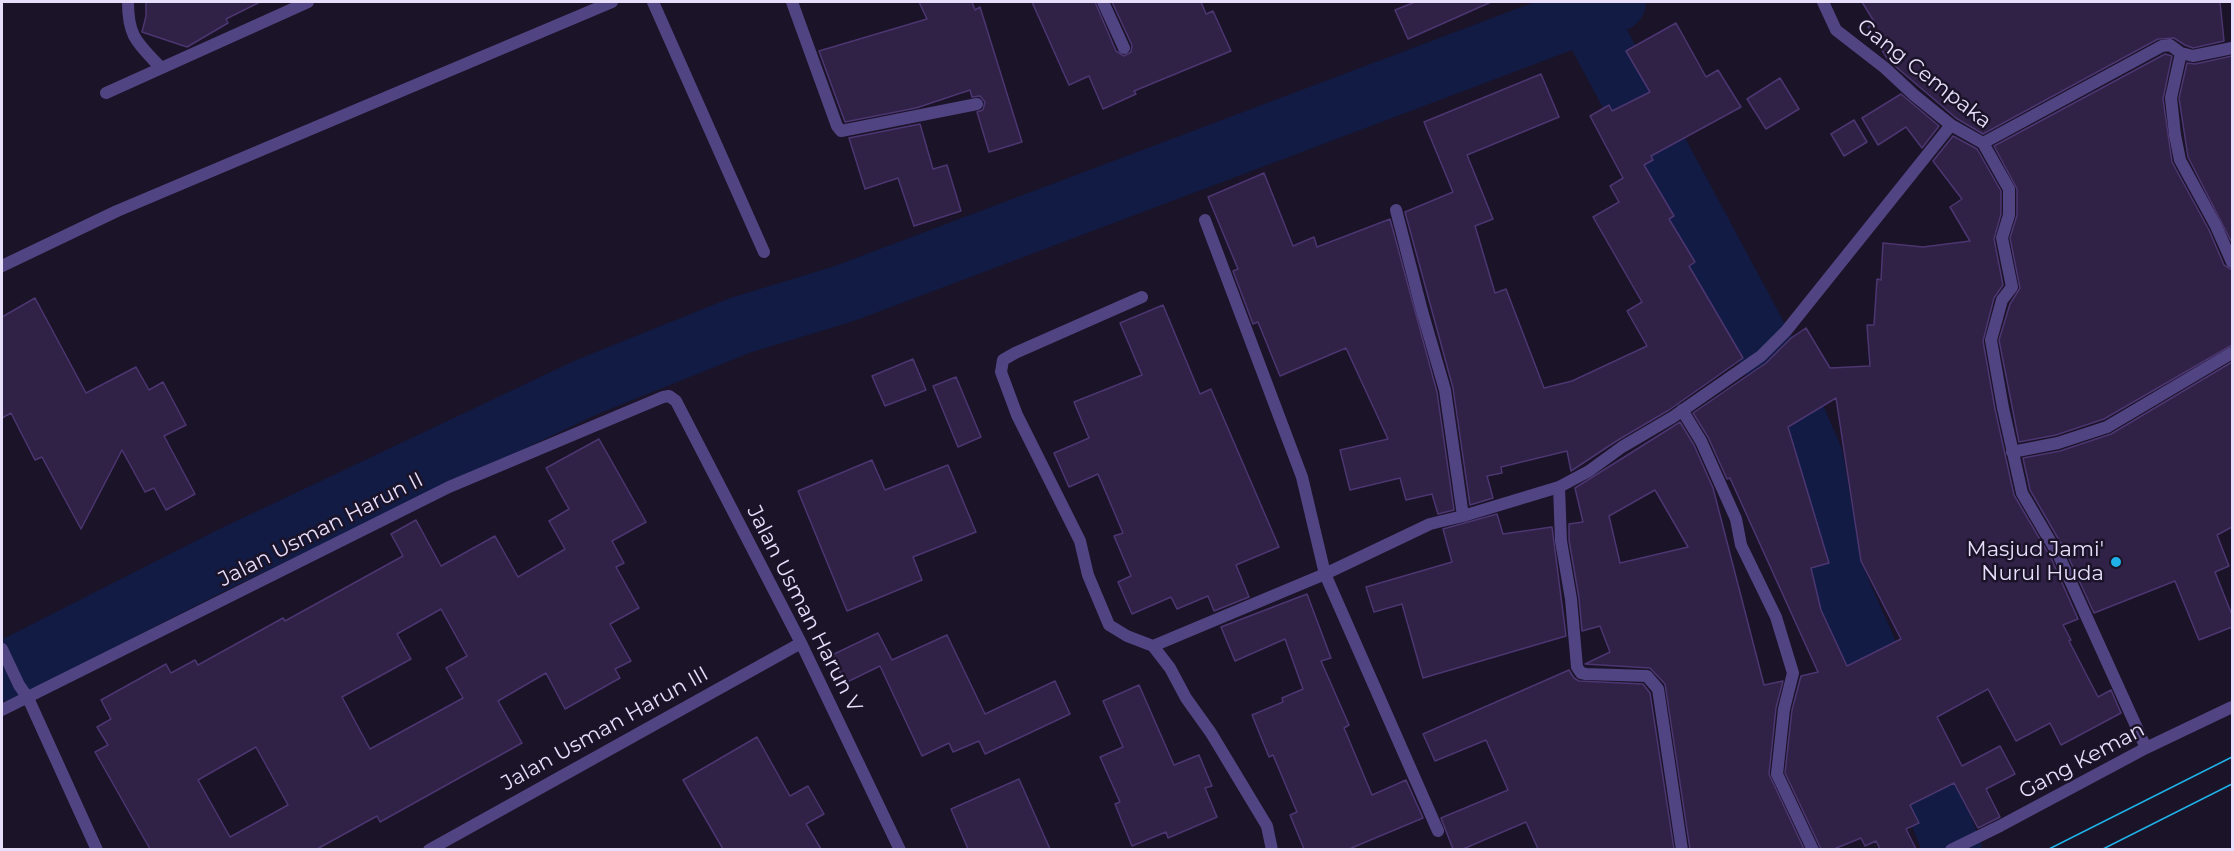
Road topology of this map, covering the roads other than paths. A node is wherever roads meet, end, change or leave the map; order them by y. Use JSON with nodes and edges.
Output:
{"nodes":[{"id":1,"x":128,"y":2,"type":"edge"},
{"id":2,"x":308,"y":2,"type":"edge"},
{"id":3,"x":612,"y":2,"type":"edge"},
{"id":4,"x":653,"y":2,"type":"edge"},
{"id":5,"x":792,"y":2,"type":"edge"},
{"id":6,"x":1103,"y":2,"type":"edge"},
{"id":7,"x":1823,"y":2,"type":"edge"},
{"id":8,"x":1124,"y":48,"type":"dead end"},
{"id":9,"x":2232,"y":48,"type":"edge"},
{"id":10,"x":2181,"y":53,"type":"junction"},
{"id":11,"x":161,"y":68,"type":"junction"},
{"id":12,"x":106,"y":93,"type":"dead end"},
{"id":13,"x":977,"y":104,"type":"dead end"},
{"id":14,"x":1951,"y":125,"type":"junction"},
{"id":15,"x":1983,"y":144,"type":"junction"},
{"id":16,"x":1396,"y":210,"type":"dead end"},
{"id":17,"x":1205,"y":220,"type":"dead end"},
{"id":18,"x":764,"y":252,"type":"dead end"},
{"id":19,"x":2232,"y":262,"type":"edge"},
{"id":20,"x":2,"y":266,"type":"edge"},
{"id":21,"x":1142,"y":297,"type":"dead end"},
{"id":22,"x":2232,"y":353,"type":"edge"},
{"id":23,"x":663,"y":397,"type":"joint"},
{"id":24,"x":1682,"y":410,"type":"junction"},
{"id":25,"x":2012,"y":452,"type":"junction"},
{"id":26,"x":1559,"y":487,"type":"junction"},
{"id":27,"x":1463,"y":516,"type":"junction"},
{"id":28,"x":1325,"y":574,"type":"junction"},
{"id":29,"x":801,"y":643,"type":"junction"},
{"id":30,"x":1153,"y":646,"type":"junction"},
{"id":31,"x":2,"y":649,"type":"edge"},
{"id":32,"x":28,"y":698,"type":"junction"},
{"id":33,"x":2232,"y":707,"type":"edge"},
{"id":34,"x":2,"y":710,"type":"edge"},
{"id":35,"x":2146,"y":748,"type":"junction"},
{"id":36,"x":1438,"y":831,"type":"dead end"},
{"id":37,"x":97,"y":849,"type":"edge"},
{"id":38,"x":429,"y":849,"type":"edge"},
{"id":39,"x":900,"y":849,"type":"edge"},
{"id":40,"x":1272,"y":849,"type":"edge"},
{"id":41,"x":1682,"y":849,"type":"edge"},
{"id":42,"x":1813,"y":849,"type":"edge"},
{"id":43,"x":1951,"y":849,"type":"edge"}],
"edges":[{"from":1,"to":11,"type":"street"},
{"from":2,"to":11,"type":"street"},
{"from":3,"to":20,"type":"street"},
{"from":4,"to":18,"type":"street"},
{"from":5,"to":13,"type":"street"},
{"from":6,"to":8,"type":"street"},
{"from":7,"to":14,"type":"street","name":"Gang Cempaka"},
{"from":9,"to":10,"type":"street"},
{"from":10,"to":15,"type":"street"},
{"from":10,"to":19,"type":"street"},
{"from":11,"to":12,"type":"street"},
{"from":14,"to":15,"type":"street","name":"Gang Cempaka"},
{"from":14,"to":24,"type":"street"},
{"from":15,"to":25,"type":"street","name":"Gang Cempaka"},
{"from":16,"to":27,"type":"street"},
{"from":17,"to":28,"type":"street"},
{"from":21,"to":30,"type":"street"},
{"from":22,"to":25,"type":"street"},
{"from":23,"to":29,"type":"street","name":"Jalan Usman Harun V"},
{"from":23,"to":32,"type":"street","name":"Jalan Usman Harun II"},
{"from":24,"to":26,"type":"street"},
{"from":24,"to":42,"type":"street"},
{"from":25,"to":35,"type":"street","name":"Gang Cempaka"},
{"from":26,"to":27,"type":"street"},
{"from":26,"to":41,"type":"street"},
{"from":27,"to":28,"type":"street"},
{"from":28,"to":30,"type":"street"},
{"from":28,"to":36,"type":"street"},
{"from":29,"to":38,"type":"street","name":"Jalan Usman Harun III"},
{"from":29,"to":39,"type":"street","name":"Jalan Usman Harun V"},
{"from":30,"to":40,"type":"street"},
{"from":31,"to":32,"type":"street"},
{"from":32,"to":34,"type":"street","name":"Jalan Usman Harun II"},
{"from":32,"to":37,"type":"street"},
{"from":33,"to":35,"type":"street","name":"Gang Keman"},
{"from":35,"to":43,"type":"street","name":"Gang Keman"}]}
